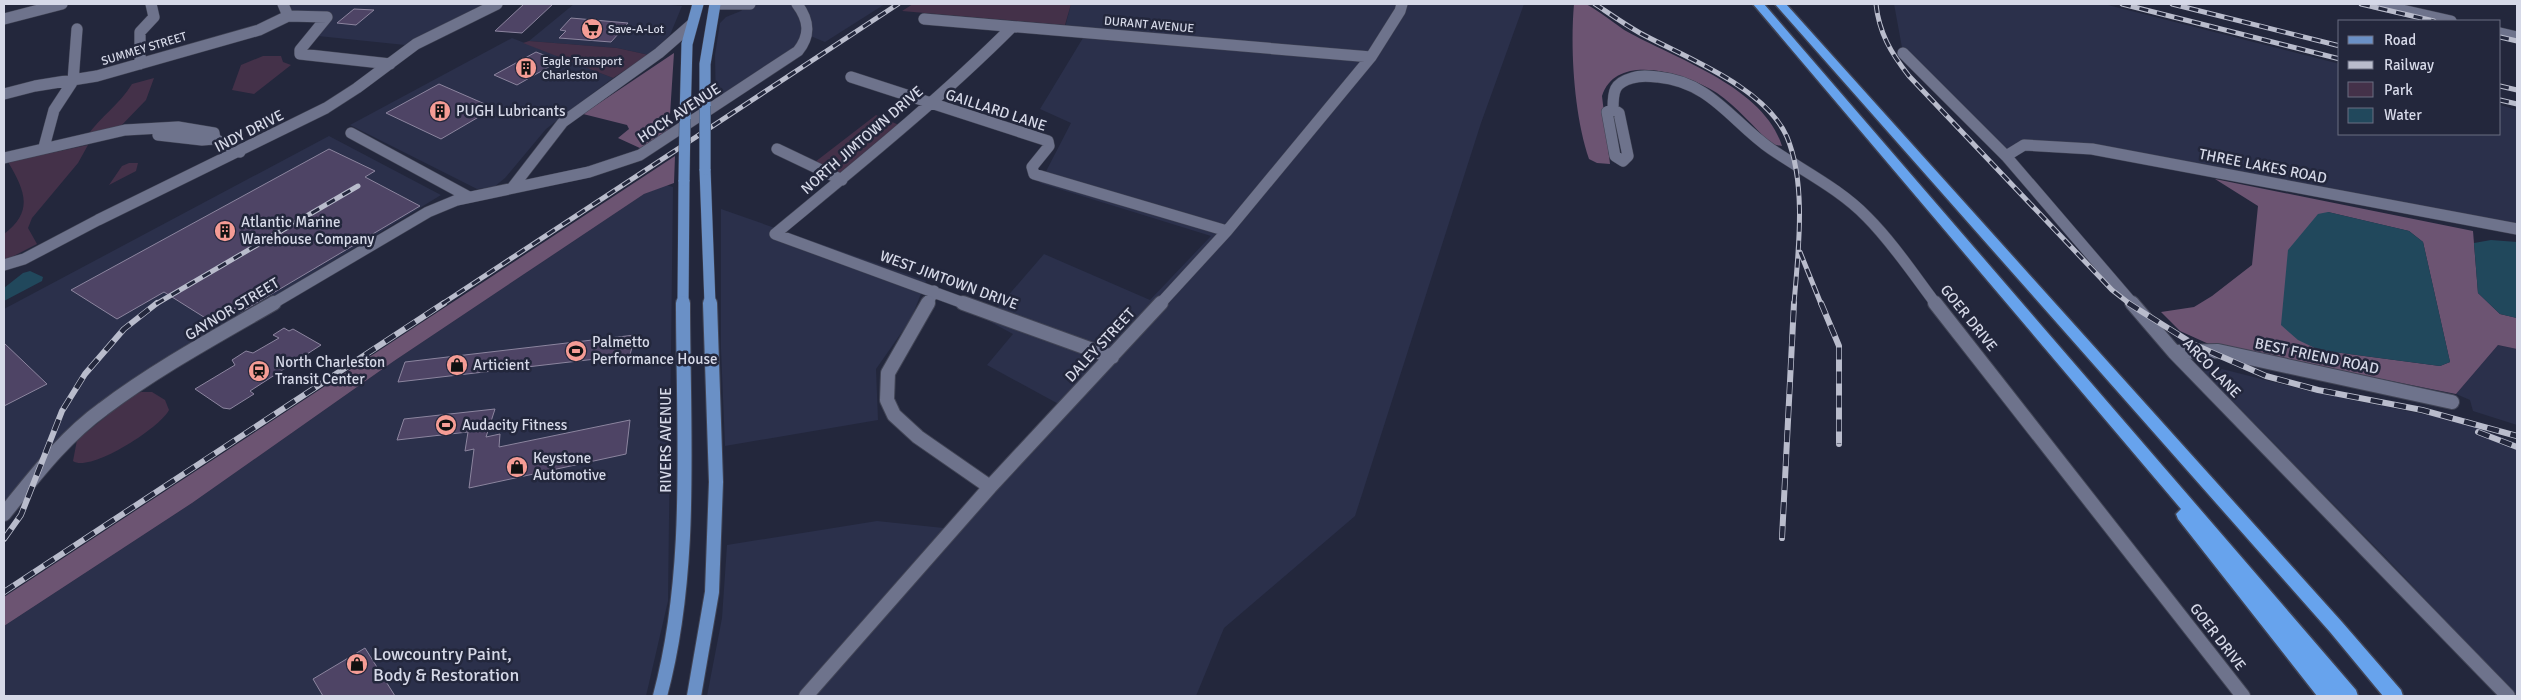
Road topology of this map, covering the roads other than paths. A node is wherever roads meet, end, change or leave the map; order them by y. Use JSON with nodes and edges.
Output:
{"nodes":[{"id":1,"x":62,"y":4,"type":"edge"},
{"id":2,"x":151,"y":4,"type":"edge"},
{"id":3,"x":283,"y":4,"type":"edge"},
{"id":4,"x":497,"y":4,"type":"edge"},
{"id":5,"x":698,"y":4,"type":"edge"},
{"id":6,"x":715,"y":4,"type":"edge"},
{"id":7,"x":719,"y":4,"type":"edge"},
{"id":8,"x":750,"y":4,"type":"edge"},
{"id":9,"x":797,"y":4,"type":"edge"},
{"id":10,"x":1402,"y":4,"type":"edge"},
{"id":11,"x":1758,"y":4,"type":"edge"},
{"id":12,"x":1780,"y":4,"type":"edge"},
{"id":13,"x":2376,"y":4,"type":"edge"},
{"id":14,"x":288,"y":16,"type":"junction"},
{"id":15,"x":4,"y":19,"type":"edge"},
{"id":16,"x":924,"y":19,"type":"dead end"},
{"id":17,"x":2447,"y":20,"type":"edge"},
{"id":18,"x":691,"y":25,"type":"junction"},
{"id":19,"x":1012,"y":27,"type":"junction"},
{"id":20,"x":77,"y":29,"type":"dead end"},
{"id":21,"x":2501,"y":33,"type":"edge"},
{"id":22,"x":2517,"y":37,"type":"edge"},
{"id":23,"x":1903,"y":53,"type":"dead end"},
{"id":24,"x":1371,"y":57,"type":"junction"},
{"id":25,"x":140,"y":64,"type":"junction"},
{"id":26,"x":390,"y":64,"type":"junction"},
{"id":27,"x":851,"y":77,"type":"dead end"},
{"id":28,"x":73,"y":81,"type":"junction"},
{"id":29,"x":4,"y":94,"type":"edge"},
{"id":30,"x":928,"y":103,"type":"junction"},
{"id":31,"x":1613,"y":109,"type":"dead end"},
{"id":32,"x":351,"y":133,"type":"dead end"},
{"id":33,"x":44,"y":148,"type":"junction"},
{"id":34,"x":777,"y":149,"type":"dead end"},
{"id":35,"x":240,"y":152,"type":"junction"},
{"id":36,"x":2006,"y":156,"type":"junction"},
{"id":37,"x":4,"y":158,"type":"edge"},
{"id":38,"x":842,"y":180,"type":"junction"},
{"id":39,"x":512,"y":188,"type":"junction"},
{"id":40,"x":469,"y":197,"type":"junction"},
{"id":41,"x":2517,"y":229,"type":"edge"},
{"id":42,"x":1226,"y":231,"type":"junction"},
{"id":43,"x":775,"y":234,"type":"joint"},
{"id":44,"x":4,"y":266,"type":"edge"},
{"id":45,"x":934,"y":291,"type":"junction"},
{"id":46,"x":2174,"y":352,"type":"junction"},
{"id":47,"x":1112,"y":357,"type":"junction"},
{"id":48,"x":2078,"y":376,"type":"junction"},
{"id":49,"x":2452,"y":402,"type":"dead end"},
{"id":50,"x":990,"y":486,"type":"junction"},
{"id":51,"x":4,"y":514,"type":"edge"},
{"id":52,"x":2267,"y":549,"type":"junction"},
{"id":53,"x":660,"y":696,"type":"edge"},
{"id":54,"x":694,"y":696,"type":"edge"},
{"id":55,"x":806,"y":696,"type":"edge"},
{"id":56,"x":2242,"y":696,"type":"edge"},
{"id":57,"x":2328,"y":696,"type":"edge"},
{"id":58,"x":2349,"y":696,"type":"edge"},
{"id":59,"x":2394,"y":696,"type":"edge"},
{"id":60,"x":2406,"y":696,"type":"edge"},
{"id":61,"x":2508,"y":696,"type":"edge"}],
"edges":[{"from":1,"to":15,"type":"street"},
{"from":2,"to":25,"type":"street"},
{"from":3,"to":14,"type":"street"},
{"from":4,"to":26,"type":"street","name":"INDY DRIVE"},
{"from":5,"to":18,"type":"main road","name":"RIVERS AVENUE"},
{"from":6,"to":54,"type":"main road","bridge":true},
{"from":7,"to":8,"type":"street"},
{"from":9,"to":39,"type":"street","name":"HOCK AVENUE"},
{"from":10,"to":24,"type":"street","name":"DALEY STREET"},
{"from":11,"to":48,"type":"highway"},
{"from":12,"to":52,"type":"highway"},
{"from":13,"to":17,"type":"street"},
{"from":14,"to":25,"type":"street","name":"SUMMEY STREET"},
{"from":14,"to":26,"type":"street"},
{"from":16,"to":19,"type":"street","name":"DURANT AVENUE"},
{"from":18,"to":39,"type":"street"},
{"from":18,"to":53,"type":"main road","name":"RIVERS AVENUE","bridge":true},
{"from":19,"to":24,"type":"street","name":"DURANT AVENUE"},
{"from":19,"to":30,"type":"street","name":"NORTH JIMTOWN DRIVE"},
{"from":20,"to":28,"type":"street"},
{"from":21,"to":22,"type":"street"},
{"from":23,"to":36,"type":"street","name":"ARCO LANE"},
{"from":24,"to":42,"type":"street","name":"DALEY STREET"},
{"from":25,"to":28,"type":"street","name":"SUMMEY STREET"},
{"from":26,"to":35,"type":"street","name":"INDY DRIVE"},
{"from":27,"to":30,"type":"street","name":"GAILLARD LANE"},
{"from":28,"to":29,"type":"street","name":"SUMMEY STREET"},
{"from":28,"to":33,"type":"street"},
{"from":30,"to":38,"type":"street","name":"NORTH JIMTOWN DRIVE"},
{"from":30,"to":42,"type":"street","name":"GAILLARD LANE"},
{"from":31,"to":56,"type":"street","name":"GOER DRIVE"},
{"from":32,"to":40,"type":"street"},
{"from":33,"to":35,"type":"street"},
{"from":33,"to":37,"type":"street"},
{"from":34,"to":38,"type":"street"},
{"from":35,"to":44,"type":"street","name":"INDY DRIVE"},
{"from":36,"to":41,"type":"street","name":"THREE LAKES ROAD"},
{"from":36,"to":46,"type":"street","name":"ARCO LANE"},
{"from":38,"to":43,"type":"street","name":"NORTH JIMTOWN DRIVE"},
{"from":39,"to":40,"type":"street","name":"GAYNOR STREET"},
{"from":40,"to":51,"type":"street","name":"GAYNOR STREET"},
{"from":42,"to":47,"type":"street","name":"DALEY STREET"},
{"from":43,"to":45,"type":"street","name":"WEST JIMTOWN DRIVE"},
{"from":45,"to":47,"type":"street","name":"WEST JIMTOWN DRIVE"},
{"from":45,"to":50,"type":"street"},
{"from":46,"to":49,"type":"street","name":"BEST FRIEND ROAD"},
{"from":46,"to":61,"type":"street","name":"ARCO LANE"},
{"from":47,"to":50,"type":"street","name":"DALEY STREET"},
{"from":48,"to":57,"type":"highway"},
{"from":48,"to":58,"type":"highway"},
{"from":50,"to":55,"type":"street","name":"DALEY STREET"},
{"from":52,"to":59,"type":"highway"},
{"from":52,"to":60,"type":"highway"}]}
